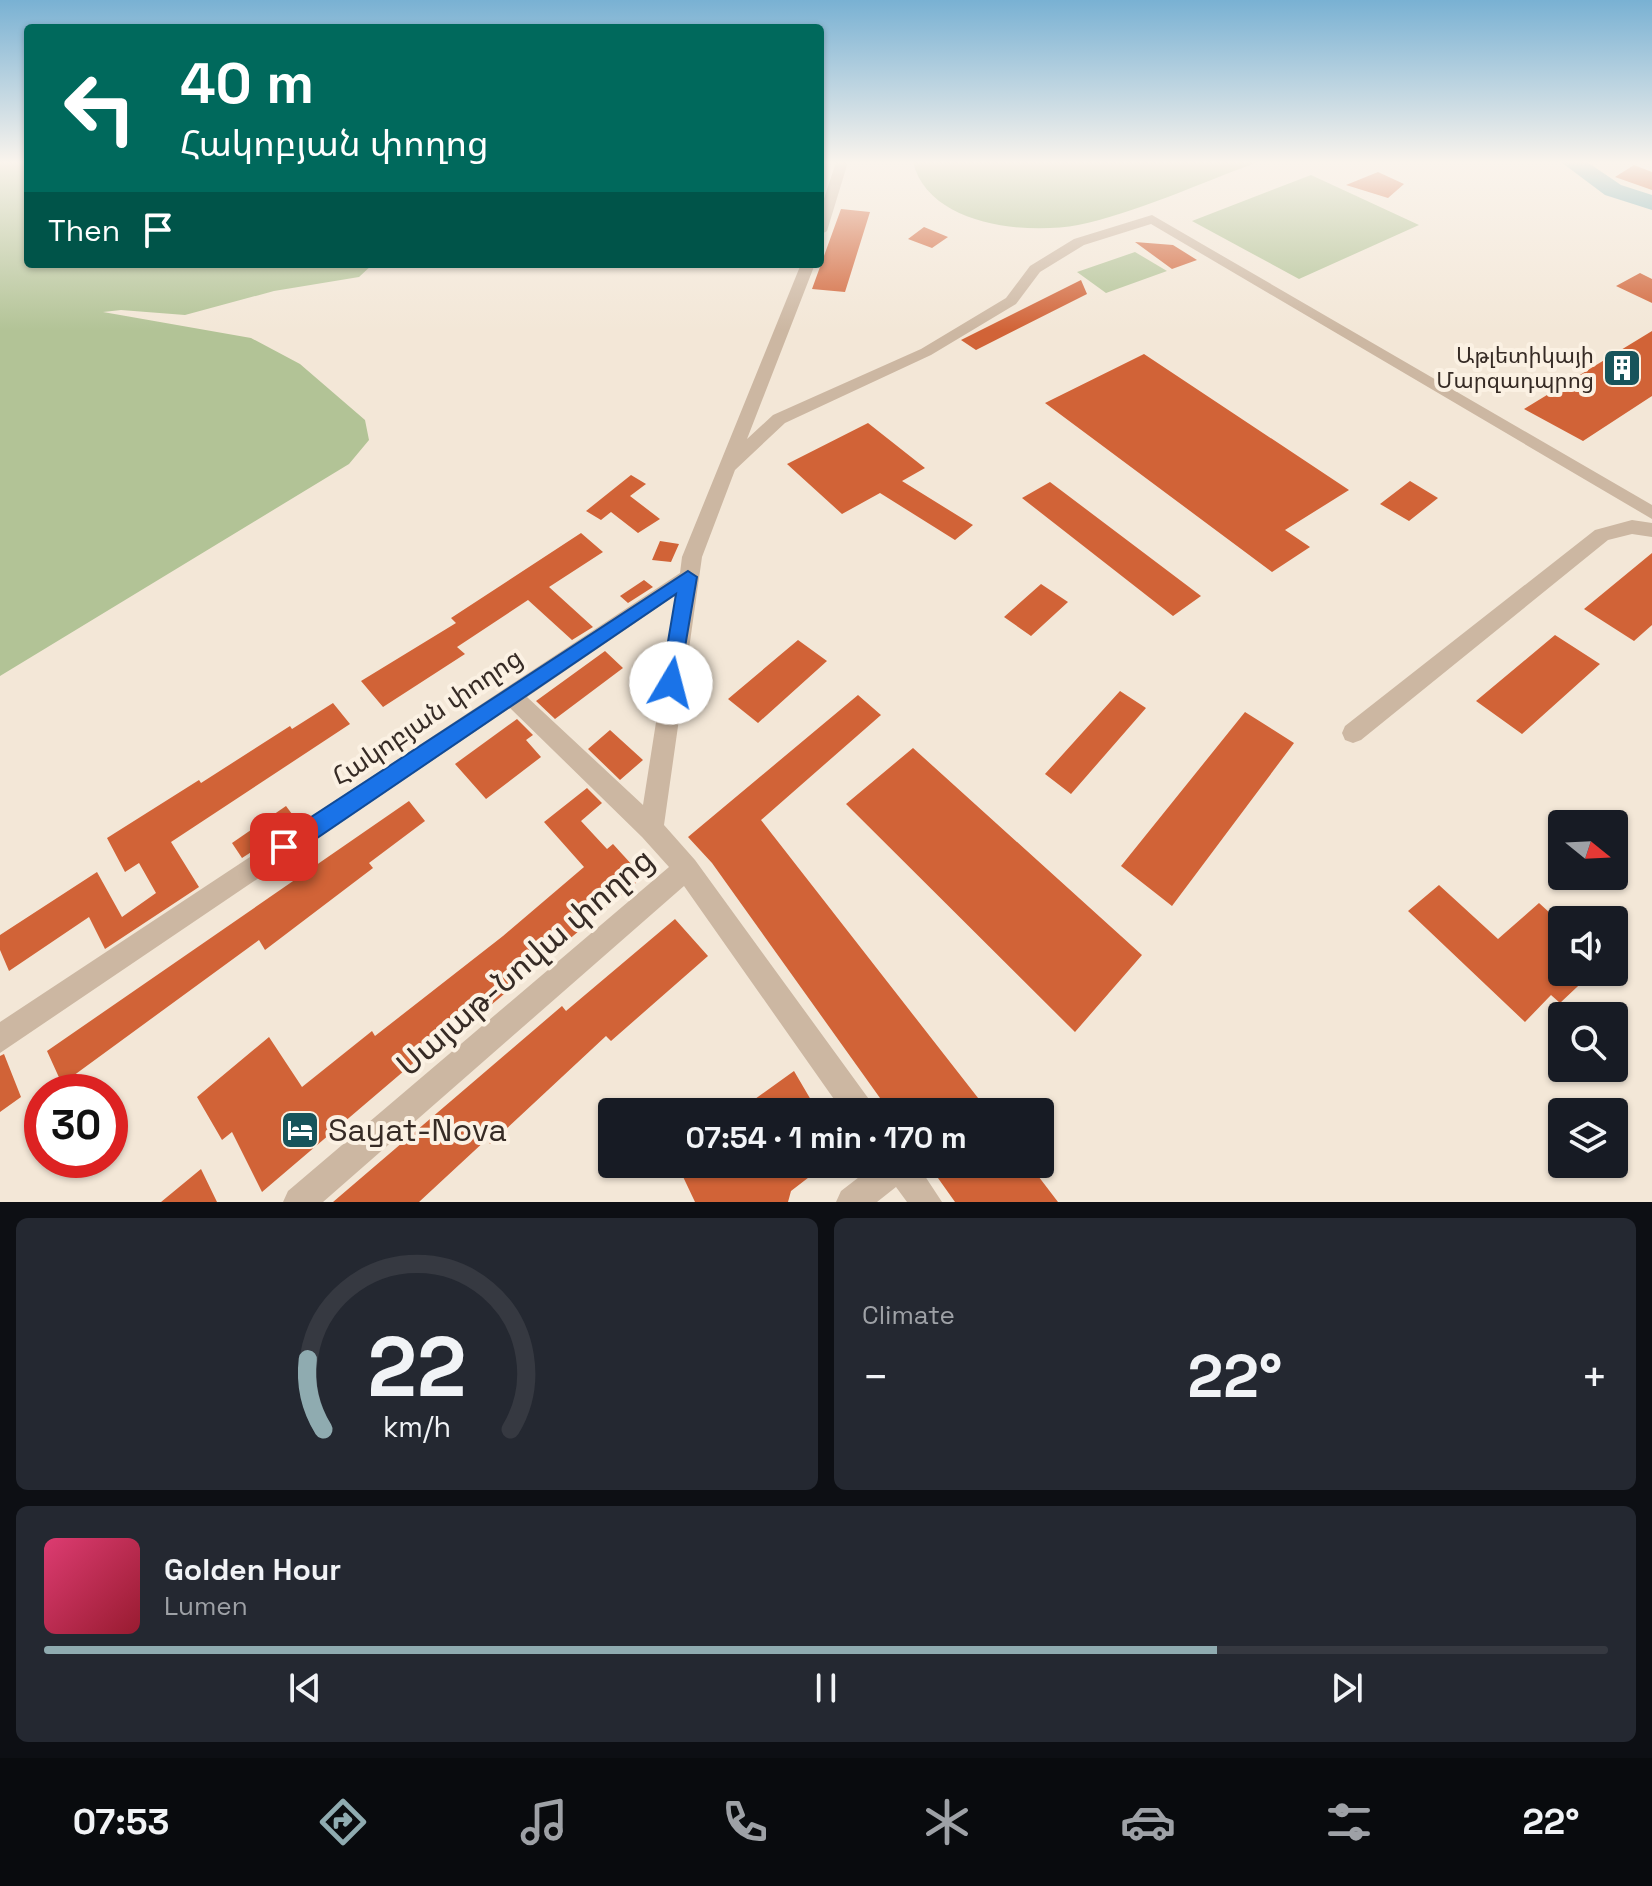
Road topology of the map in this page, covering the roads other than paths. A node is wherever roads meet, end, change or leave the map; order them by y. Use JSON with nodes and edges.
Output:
{"nodes":[{"id":1,"x":806,"y":268,"type":"edge"},
{"id":2,"x":727,"y":468,"type":"junction"},
{"id":3,"x":1652,"y":513,"type":"edge"},
{"id":4,"x":1652,"y":530,"type":"edge"},
{"id":5,"x":688,"y":577,"type":"junction"},
{"id":6,"x":510,"y":694,"type":"junction"},
{"id":7,"x":1353,"y":733,"type":"dead end"},
{"id":8,"x":651,"y":829,"type":"junction"},
{"id":9,"x":686,"y":868,"type":"junction"},
{"id":10,"x":0,"y":1039,"type":"edge"},
{"id":11,"x":851,"y":1098,"type":"edge"},
{"id":12,"x":882,"y":1178,"type":"edge"},
{"id":13,"x":909,"y":1178,"type":"edge"},
{"id":14,"x":299,"y":1202,"type":"edge"},
{"id":15,"x":852,"y":1202,"type":"edge"},
{"id":16,"x":926,"y":1202,"type":"edge"}],
"edges":[{"from":1,"to":2,"type":"street"},
{"from":2,"to":3,"type":"street"},
{"from":2,"to":5,"type":"street"},
{"from":4,"to":7,"type":"street"},
{"from":5,"to":6,"type":"street","name":"Հակոբյան փողոց"},
{"from":5,"to":8,"type":"street"},
{"from":6,"to":8,"type":"street"},
{"from":6,"to":10,"type":"street","name":"Հակոբյան փողոց"},
{"from":8,"to":9,"type":"street"},
{"from":9,"to":11,"type":"street"},
{"from":9,"to":14,"type":"street","name":"Սայաթ-Նովա փողոց"},
{"from":12,"to":15,"type":"street"},
{"from":13,"to":16,"type":"street"}]}
